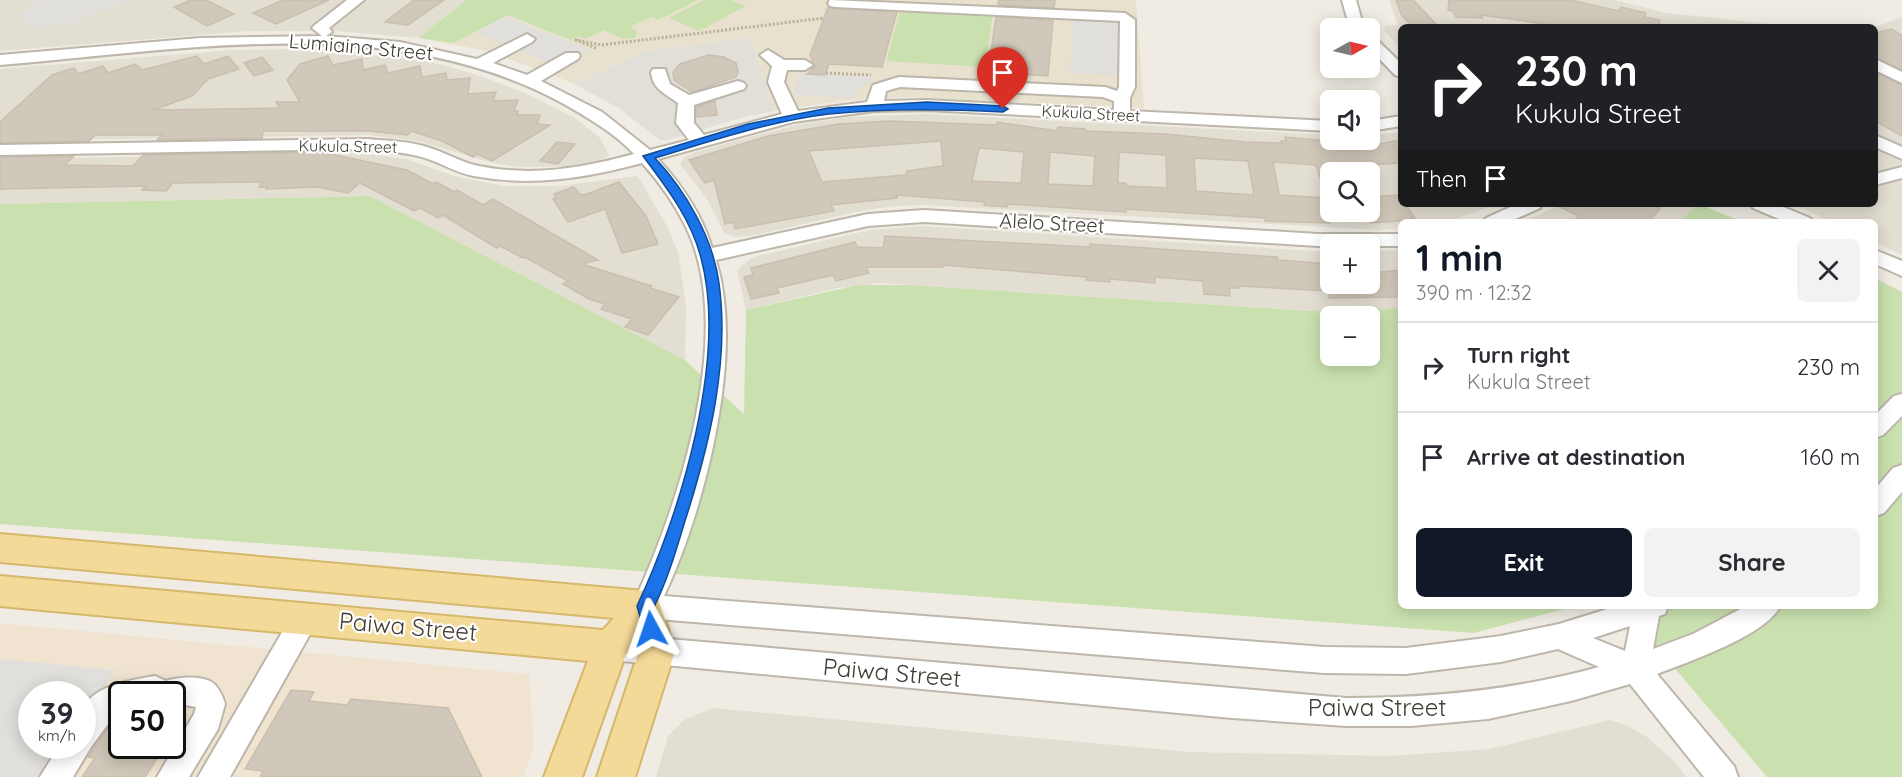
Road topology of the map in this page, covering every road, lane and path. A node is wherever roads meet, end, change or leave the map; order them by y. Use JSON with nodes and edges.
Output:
{"nodes":[{"id":1,"x":1349,"y":0,"type":"edge"},
{"id":2,"x":353,"y":3,"type":"edge"},
{"id":3,"x":835,"y":3,"type":"dead end"},
{"id":4,"x":824,"y":18,"type":"dead end"},
{"id":5,"x":1355,"y":18,"type":"edge"},
{"id":6,"x":320,"y":36,"type":"junction"},
{"id":7,"x":527,"y":39,"type":"dead end"},
{"id":8,"x":602,"y":45,"type":"junction"},
{"id":9,"x":1380,"y":51,"type":"edge"},
{"id":10,"x":572,"y":56,"type":"dead end"},
{"id":11,"x":0,"y":60,"type":"edge"},
{"id":12,"x":482,"y":63,"type":"junction"},
{"id":13,"x":805,"y":65,"type":"dead end"},
{"id":14,"x":1878,"y":66,"type":"edge"},
{"id":15,"x":1398,"y":69,"type":"edge"},
{"id":16,"x":659,"y":72,"type":"dead end"},
{"id":17,"x":826,"y":73,"type":"dead end"},
{"id":18,"x":872,"y":75,"type":"dead end"},
{"id":19,"x":1902,"y":78,"type":"edge"},
{"id":20,"x":530,"y":80,"type":"junction"},
{"id":21,"x":738,"y":86,"type":"dead end"},
{"id":22,"x":686,"y":102,"type":"junction"},
{"id":23,"x":1122,"y":106,"type":"junction"},
{"id":24,"x":792,"y":117,"type":"junction"},
{"id":25,"x":1398,"y":122,"type":"edge"},
{"id":26,"x":1320,"y":125,"type":"edge"},
{"id":27,"x":1380,"y":125,"type":"edge"},
{"id":28,"x":699,"y":141,"type":"junction"},
{"id":29,"x":1878,"y":142,"type":"edge"},
{"id":30,"x":0,"y":150,"type":"edge"},
{"id":31,"x":1902,"y":154,"type":"edge"},
{"id":32,"x":648,"y":156,"type":"junction"},
{"id":33,"x":1902,"y":172,"type":"edge"},
{"id":34,"x":1878,"y":179,"type":"edge"},
{"id":35,"x":1526,"y":207,"type":"edge"},
{"id":36,"x":1767,"y":207,"type":"edge"},
{"id":37,"x":1500,"y":219,"type":"edge"},
{"id":38,"x":1796,"y":219,"type":"edge"},
{"id":39,"x":1398,"y":240,"type":"edge"},
{"id":40,"x":707,"y":256,"type":"junction"},
{"id":41,"x":1878,"y":257,"type":"edge"},
{"id":42,"x":1902,"y":269,"type":"edge"},
{"id":43,"x":1902,"y":402,"type":"edge"},
{"id":44,"x":1878,"y":426,"type":"edge"},
{"id":45,"x":1902,"y":475,"type":"edge"},
{"id":46,"x":1878,"y":503,"type":"edge"},
{"id":47,"x":0,"y":548,"type":"edge"},
{"id":48,"x":0,"y":591,"type":"edge"},
{"id":49,"x":645,"y":606,"type":"junction"},
{"id":50,"x":1648,"y":609,"type":"edge"},
{"id":51,"x":1651,"y":609,"type":"edge"},
{"id":52,"x":1763,"y":609,"type":"edge"},
{"id":53,"x":305,"y":618,"type":"junction"},
{"id":54,"x":1559,"y":636,"type":"junction"},
{"id":55,"x":611,"y":647,"type":"junction"},
{"id":56,"x":657,"y":651,"type":"junction"},
{"id":57,"x":1636,"y":669,"type":"junction"},
{"id":58,"x":186,"y":693,"type":"edge"},
{"id":59,"x":108,"y":716,"type":"edge"},
{"id":60,"x":96,"y":725,"type":"edge"},
{"id":61,"x":186,"y":754,"type":"edge"},
{"id":62,"x":67,"y":759,"type":"edge"},
{"id":63,"x":183,"y":759,"type":"edge"},
{"id":64,"x":55,"y":777,"type":"edge"},
{"id":65,"x":172,"y":777,"type":"edge"},
{"id":66,"x":213,"y":777,"type":"edge"},
{"id":67,"x":564,"y":777,"type":"edge"},
{"id":68,"x":616,"y":777,"type":"edge"},
{"id":69,"x":1723,"y":777,"type":"edge"}],
"edges":[{"from":1,"to":5,"type":"street"},
{"from":2,"to":6,"type":"street"},
{"from":3,"to":23,"type":"street"},
{"from":4,"to":8,"type":"path"},
{"from":6,"to":11,"type":"street","name":"Lumiaina Street"},
{"from":6,"to":12,"type":"street","name":"Lumiaina Street"},
{"from":7,"to":12,"type":"street"},
{"from":8,"to":8,"type":"path"},
{"from":9,"to":15,"type":"street"},
{"from":10,"to":20,"type":"street"},
{"from":12,"to":20,"type":"street","name":"Lumiaina Street"},
{"from":13,"to":24,"type":"street"},
{"from":14,"to":19,"type":"street"},
{"from":16,"to":22,"type":"street"},
{"from":17,"to":18,"type":"path"},
{"from":20,"to":32,"type":"street","name":"Lumiaina Street"},
{"from":21,"to":22,"type":"street"},
{"from":22,"to":28,"type":"street"},
{"from":23,"to":24,"type":"street","name":"Kukula Street"},
{"from":23,"to":26,"type":"street","name":"Kukula Street"},
{"from":24,"to":28,"type":"street","name":"Kukula Street"},
{"from":25,"to":27,"type":"street"},
{"from":28,"to":32,"type":"street","name":"Kukula Street"},
{"from":29,"to":31,"type":"street"},
{"from":30,"to":32,"type":"street","name":"Kukula Street"},
{"from":32,"to":40,"type":"street","name":"Lumiaina Street"},
{"from":33,"to":34,"type":"street"},
{"from":35,"to":37,"type":"street"},
{"from":36,"to":38,"type":"street"},
{"from":39,"to":40,"type":"street","name":"Alelo Street"},
{"from":40,"to":49,"type":"street","name":"Lumiaina Street"},
{"from":41,"to":42,"type":"street"},
{"from":43,"to":44,"type":"street"},
{"from":45,"to":46,"type":"street"},
{"from":47,"to":49,"type":"main road","name":"Paiwa Street"},
{"from":48,"to":53,"type":"main road","name":"Paiwa Street"},
{"from":49,"to":54,"type":"street","name":"Paiwa Street"},
{"from":49,"to":55,"type":"main road","name":"Lumiaina Street"},
{"from":49,"to":56,"type":"main road"},
{"from":50,"to":54,"type":"street","name":"Paiwa Street"},
{"from":51,"to":57,"type":"street"},
{"from":52,"to":57,"type":"street","name":"Paiwa Street"},
{"from":53,"to":55,"type":"main road","name":"Paiwa Street"},
{"from":53,"to":66,"type":"street"},
{"from":54,"to":57,"type":"street"},
{"from":55,"to":56,"type":"street","name":"Paiwa Street"},
{"from":55,"to":67,"type":"main road","name":"Lumiaina Street"},
{"from":56,"to":57,"type":"street","name":"Paiwa Street"},
{"from":56,"to":68,"type":"main road"},
{"from":57,"to":69,"type":"street"},
{"from":58,"to":61,"type":"street"},
{"from":59,"to":60,"type":"street"},
{"from":62,"to":64,"type":"street"},
{"from":63,"to":65,"type":"street"}]}
